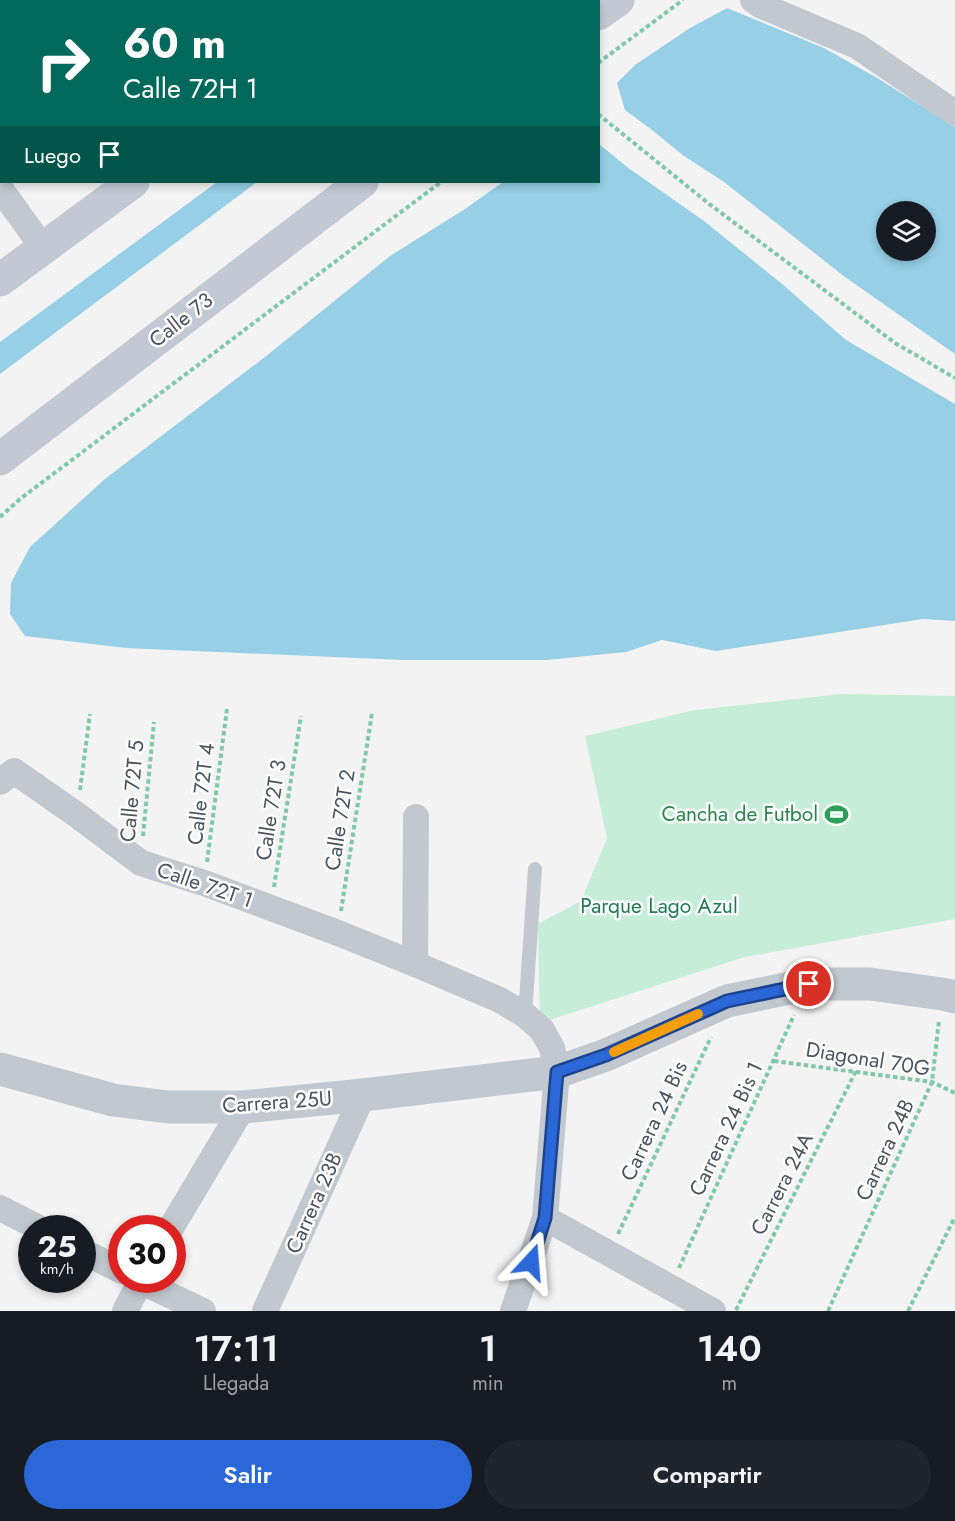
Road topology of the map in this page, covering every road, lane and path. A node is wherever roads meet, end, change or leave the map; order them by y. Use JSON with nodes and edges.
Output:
{"nodes":[{"id":1,"x":618,"y":0,"type":"edge"},
{"id":2,"x":683,"y":0,"type":"edge"},
{"id":3,"x":753,"y":0,"type":"edge"},
{"id":4,"x":600,"y":13,"type":"edge"},
{"id":5,"x":600,"y":62,"type":"edge"},
{"id":6,"x":955,"y":113,"type":"edge"},
{"id":7,"x":600,"y":116,"type":"edge"},
{"id":8,"x":132,"y":183,"type":"edge"},
{"id":9,"x":361,"y":183,"type":"edge"},
{"id":10,"x":440,"y":183,"type":"edge"},
{"id":11,"x":0,"y":188,"type":"edge"},
{"id":12,"x":43,"y":248,"type":"junction"},
{"id":13,"x":0,"y":280,"type":"edge"},
{"id":14,"x":955,"y":378,"type":"edge"},
{"id":15,"x":0,"y":459,"type":"edge"},
{"id":16,"x":0,"y":517,"type":"edge"},
{"id":17,"x":227,"y":709,"type":"dead end"},
{"id":18,"x":372,"y":713,"type":"dead end"},
{"id":19,"x":90,"y":714,"type":"dead end"},
{"id":20,"x":301,"y":716,"type":"dead end"},
{"id":21,"x":154,"y":722,"type":"dead end"},
{"id":22,"x":7,"y":777,"type":"edge"},
{"id":23,"x":76,"y":815,"type":"junction"},
{"id":24,"x":416,"y":817,"type":"dead end"},
{"id":25,"x":141,"y":863,"type":"junction"},
{"id":26,"x":535,"y":868,"type":"dead end"},
{"id":27,"x":204,"y":883,"type":"junction"},
{"id":28,"x":270,"y":908,"type":"junction"},
{"id":29,"x":338,"y":933,"type":"junction"},
{"id":30,"x":415,"y":964,"type":"junction"},
{"id":31,"x":809,"y":984,"type":"junction"},
{"id":32,"x":949,"y":996,"type":"edge"},
{"id":33,"x":727,"y":1001,"type":"junction"},
{"id":34,"x":525,"y":1015,"type":"junction"},
{"id":35,"x":774,"y":1060,"type":"junction"},
{"id":36,"x":0,"y":1069,"type":"edge"},
{"id":37,"x":856,"y":1071,"type":"junction"},
{"id":38,"x":557,"y":1072,"type":"junction"},
{"id":39,"x":932,"y":1082,"type":"junction"},
{"id":40,"x":955,"y":1093,"type":"edge"},
{"id":41,"x":363,"y":1095,"type":"junction"},
{"id":42,"x":243,"y":1107,"type":"junction"},
{"id":43,"x":0,"y":1208,"type":"edge"},
{"id":44,"x":179,"y":1215,"type":"edge"},
{"id":45,"x":18,"y":1217,"type":"edge"},
{"id":46,"x":955,"y":1217,"type":"edge"},
{"id":47,"x":545,"y":1218,"type":"junction"},
{"id":48,"x":608,"y":1253,"type":"junction"},
{"id":49,"x":670,"y":1287,"type":"junction"},
{"id":50,"x":130,"y":1293,"type":"edge"},
{"id":51,"x":166,"y":1293,"type":"edge"},
{"id":52,"x":125,"y":1311,"type":"edge"},
{"id":53,"x":203,"y":1311,"type":"edge"},
{"id":54,"x":265,"y":1311,"type":"edge"},
{"id":55,"x":513,"y":1311,"type":"edge"},
{"id":56,"x":713,"y":1311,"type":"edge"},
{"id":57,"x":736,"y":1311,"type":"edge"},
{"id":58,"x":828,"y":1311,"type":"edge"},
{"id":59,"x":908,"y":1311,"type":"edge"}],
"edges":[{"from":1,"to":4,"type":"main road"},
{"from":2,"to":5,"type":"path"},
{"from":3,"to":6,"type":"street"},
{"from":7,"to":14,"type":"path"},
{"from":8,"to":12,"type":"main road"},
{"from":9,"to":15,"type":"main road","name":"Calle 73"},
{"from":10,"to":16,"type":"path"},
{"from":11,"to":12,"type":"street"},
{"from":12,"to":13,"type":"main road"},
{"from":17,"to":27,"type":"path","name":"Calle 72T 4"},
{"from":18,"to":29,"type":"path","name":"Calle 72T 2"},
{"from":19,"to":23,"type":"path"},
{"from":20,"to":28,"type":"path","name":"Calle 72T 3"},
{"from":21,"to":25,"type":"path","name":"Calle 72T 5"},
{"from":22,"to":23,"type":"street","name":"Calle 72T 1"},
{"from":23,"to":25,"type":"street","name":"Calle 72T 1"},
{"from":24,"to":30,"type":"street"},
{"from":25,"to":27,"type":"street","name":"Calle 72T 1"},
{"from":26,"to":34,"type":"lane"},
{"from":27,"to":28,"type":"street","name":"Calle 72T 1"},
{"from":28,"to":29,"type":"street","name":"Calle 72T 1"},
{"from":29,"to":30,"type":"street","name":"Calle 72T 1"},
{"from":30,"to":34,"type":"street","name":"Calle 72T 1"},
{"from":31,"to":32,"type":"street","name":"Carrera 25U"},
{"from":31,"to":33,"type":"street","name":"Carrera 25U"},
{"from":31,"to":35,"type":"path","name":"Carrera 24 Bis 1"},
{"from":32,"to":39,"type":"path","name":"Carrera 24B"},
{"from":33,"to":38,"type":"street","name":"Carrera 25U"},
{"from":33,"to":48,"type":"path","name":"Carrera 24 Bis"},
{"from":34,"to":38,"type":"street","name":"Calle 72T 1"},
{"from":35,"to":37,"type":"path","name":"Diagonal 70G"},
{"from":35,"to":49,"type":"path","name":"Carrera 24 Bis 1"},
{"from":36,"to":42,"type":"street","name":"Carrera 25U"},
{"from":37,"to":39,"type":"path","name":"Diagonal 70G"},
{"from":37,"to":57,"type":"path","name":"Carrera 24A"},
{"from":38,"to":41,"type":"street","name":"Carrera 25U"},
{"from":38,"to":47,"type":"street","name":"Calle 72T 1"},
{"from":39,"to":40,"type":"path","name":"Diagonal 70G"},
{"from":39,"to":58,"type":"path","name":"Carrera 24B"},
{"from":41,"to":42,"type":"street","name":"Carrera 25U"},
{"from":41,"to":54,"type":"street","name":"Carrera 23B"},
{"from":42,"to":44,"type":"street"},
{"from":43,"to":45,"type":"street"},
{"from":46,"to":59,"type":"path"},
{"from":47,"to":48,"type":"street"},
{"from":47,"to":55,"type":"street","name":"Calle 72T 1"},
{"from":48,"to":49,"type":"street"},
{"from":49,"to":56,"type":"street"},
{"from":50,"to":52,"type":"street"},
{"from":51,"to":53,"type":"street"}]}
